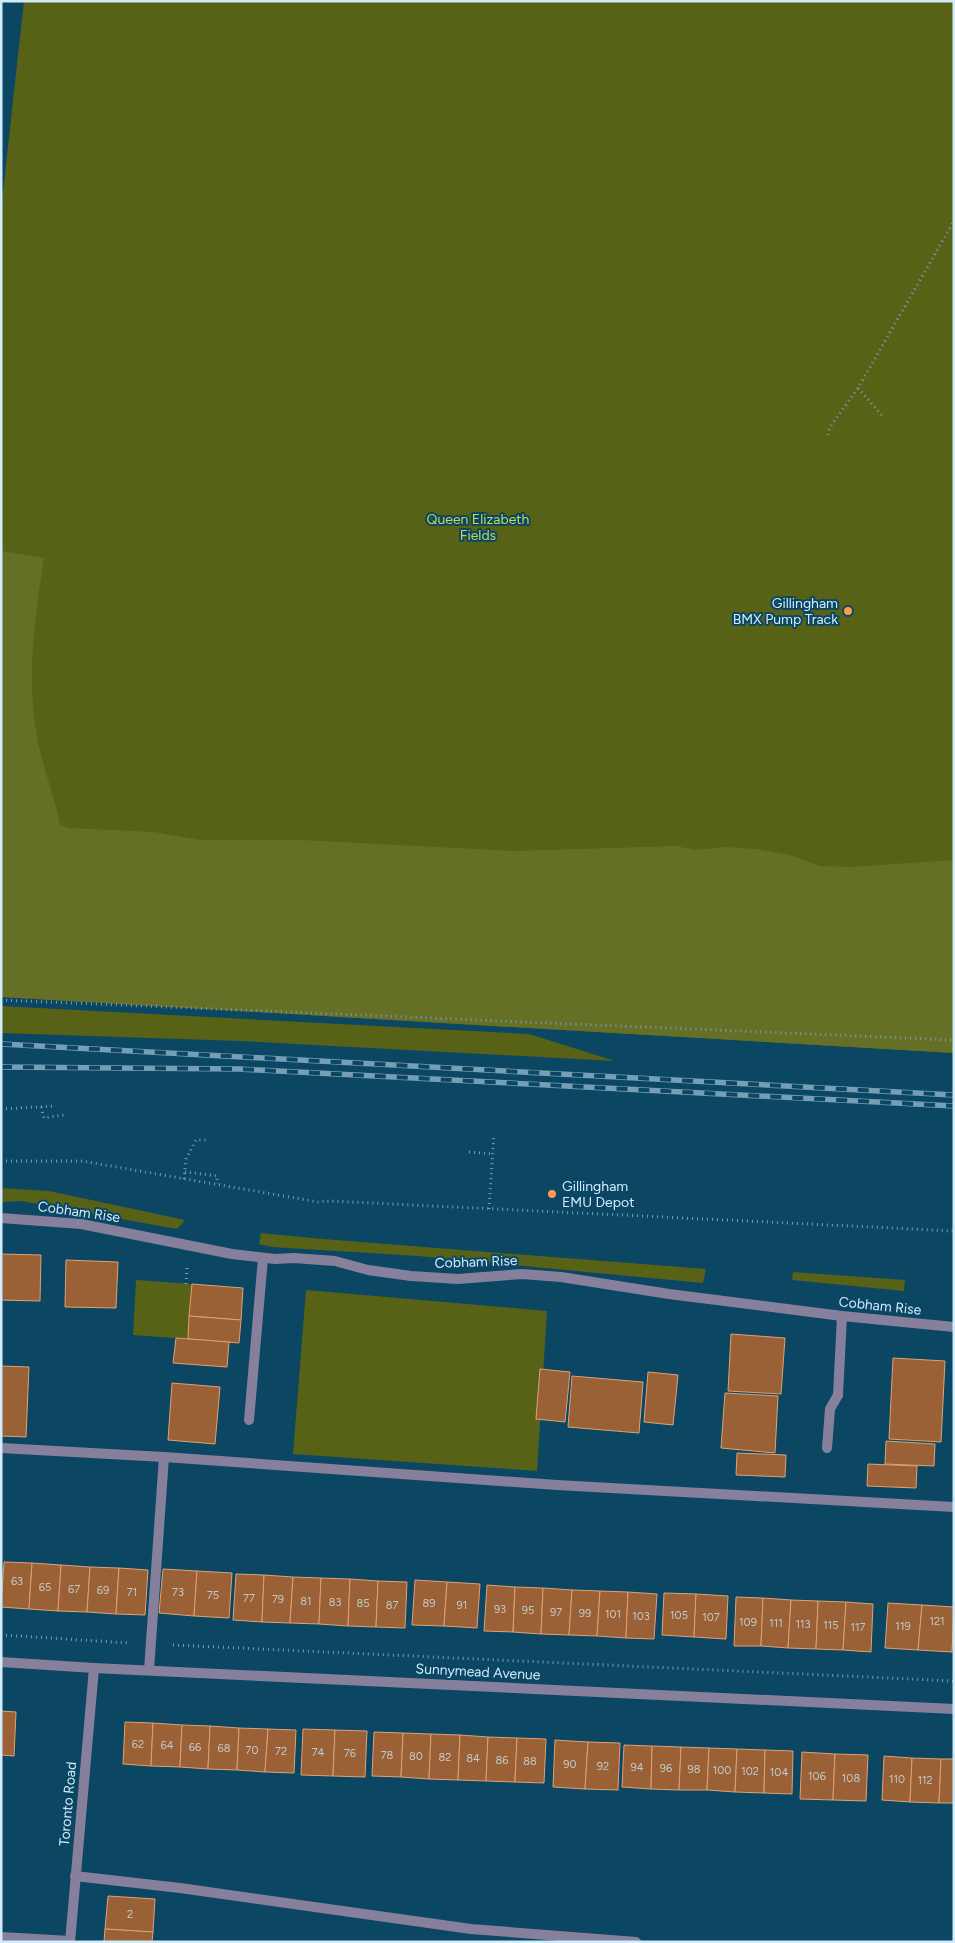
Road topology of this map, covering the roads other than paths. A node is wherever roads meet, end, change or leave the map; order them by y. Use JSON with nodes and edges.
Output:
{"nodes":[{"id":1,"x":1,"y":1218,"type":"edge"},
{"id":2,"x":262,"y":1258,"type":"junction"},
{"id":3,"x":842,"y":1316,"type":"junction"},
{"id":4,"x":954,"y":1327,"type":"edge"},
{"id":5,"x":249,"y":1420,"type":"dead end"},
{"id":6,"x":1,"y":1448,"type":"edge"},
{"id":7,"x":827,"y":1448,"type":"dead end"},
{"id":8,"x":164,"y":1456,"type":"junction"},
{"id":9,"x":954,"y":1507,"type":"edge"},
{"id":10,"x":1,"y":1662,"type":"edge"},
{"id":11,"x":94,"y":1668,"type":"junction"},
{"id":12,"x":149,"y":1670,"type":"junction"},
{"id":13,"x":954,"y":1709,"type":"edge"},
{"id":14,"x":75,"y":1876,"type":"junction"},
{"id":15,"x":1,"y":1937,"type":"edge"},
{"id":16,"x":70,"y":1941,"type":"edge"},
{"id":17,"x":636,"y":1942,"type":"edge"}],
"edges":[{"from":1,"to":2,"type":"street","name":"Cobham Rise"},
{"from":2,"to":3,"type":"street","name":"Cobham Rise"},
{"from":2,"to":5,"type":"street"},
{"from":3,"to":4,"type":"street","name":"Cobham Rise"},
{"from":3,"to":7,"type":"street"},
{"from":6,"to":8,"type":"street"},
{"from":8,"to":9,"type":"street"},
{"from":8,"to":12,"type":"street"},
{"from":10,"to":11,"type":"street","name":"Sunnymead Avenue"},
{"from":11,"to":12,"type":"street","name":"Sunnymead Avenue"},
{"from":11,"to":14,"type":"street","name":"Toronto Road"},
{"from":12,"to":13,"type":"street","name":"Sunnymead Avenue"},
{"from":14,"to":16,"type":"street","name":"Toronto Road"},
{"from":14,"to":17,"type":"street"},
{"from":15,"to":16,"type":"street"}]}
